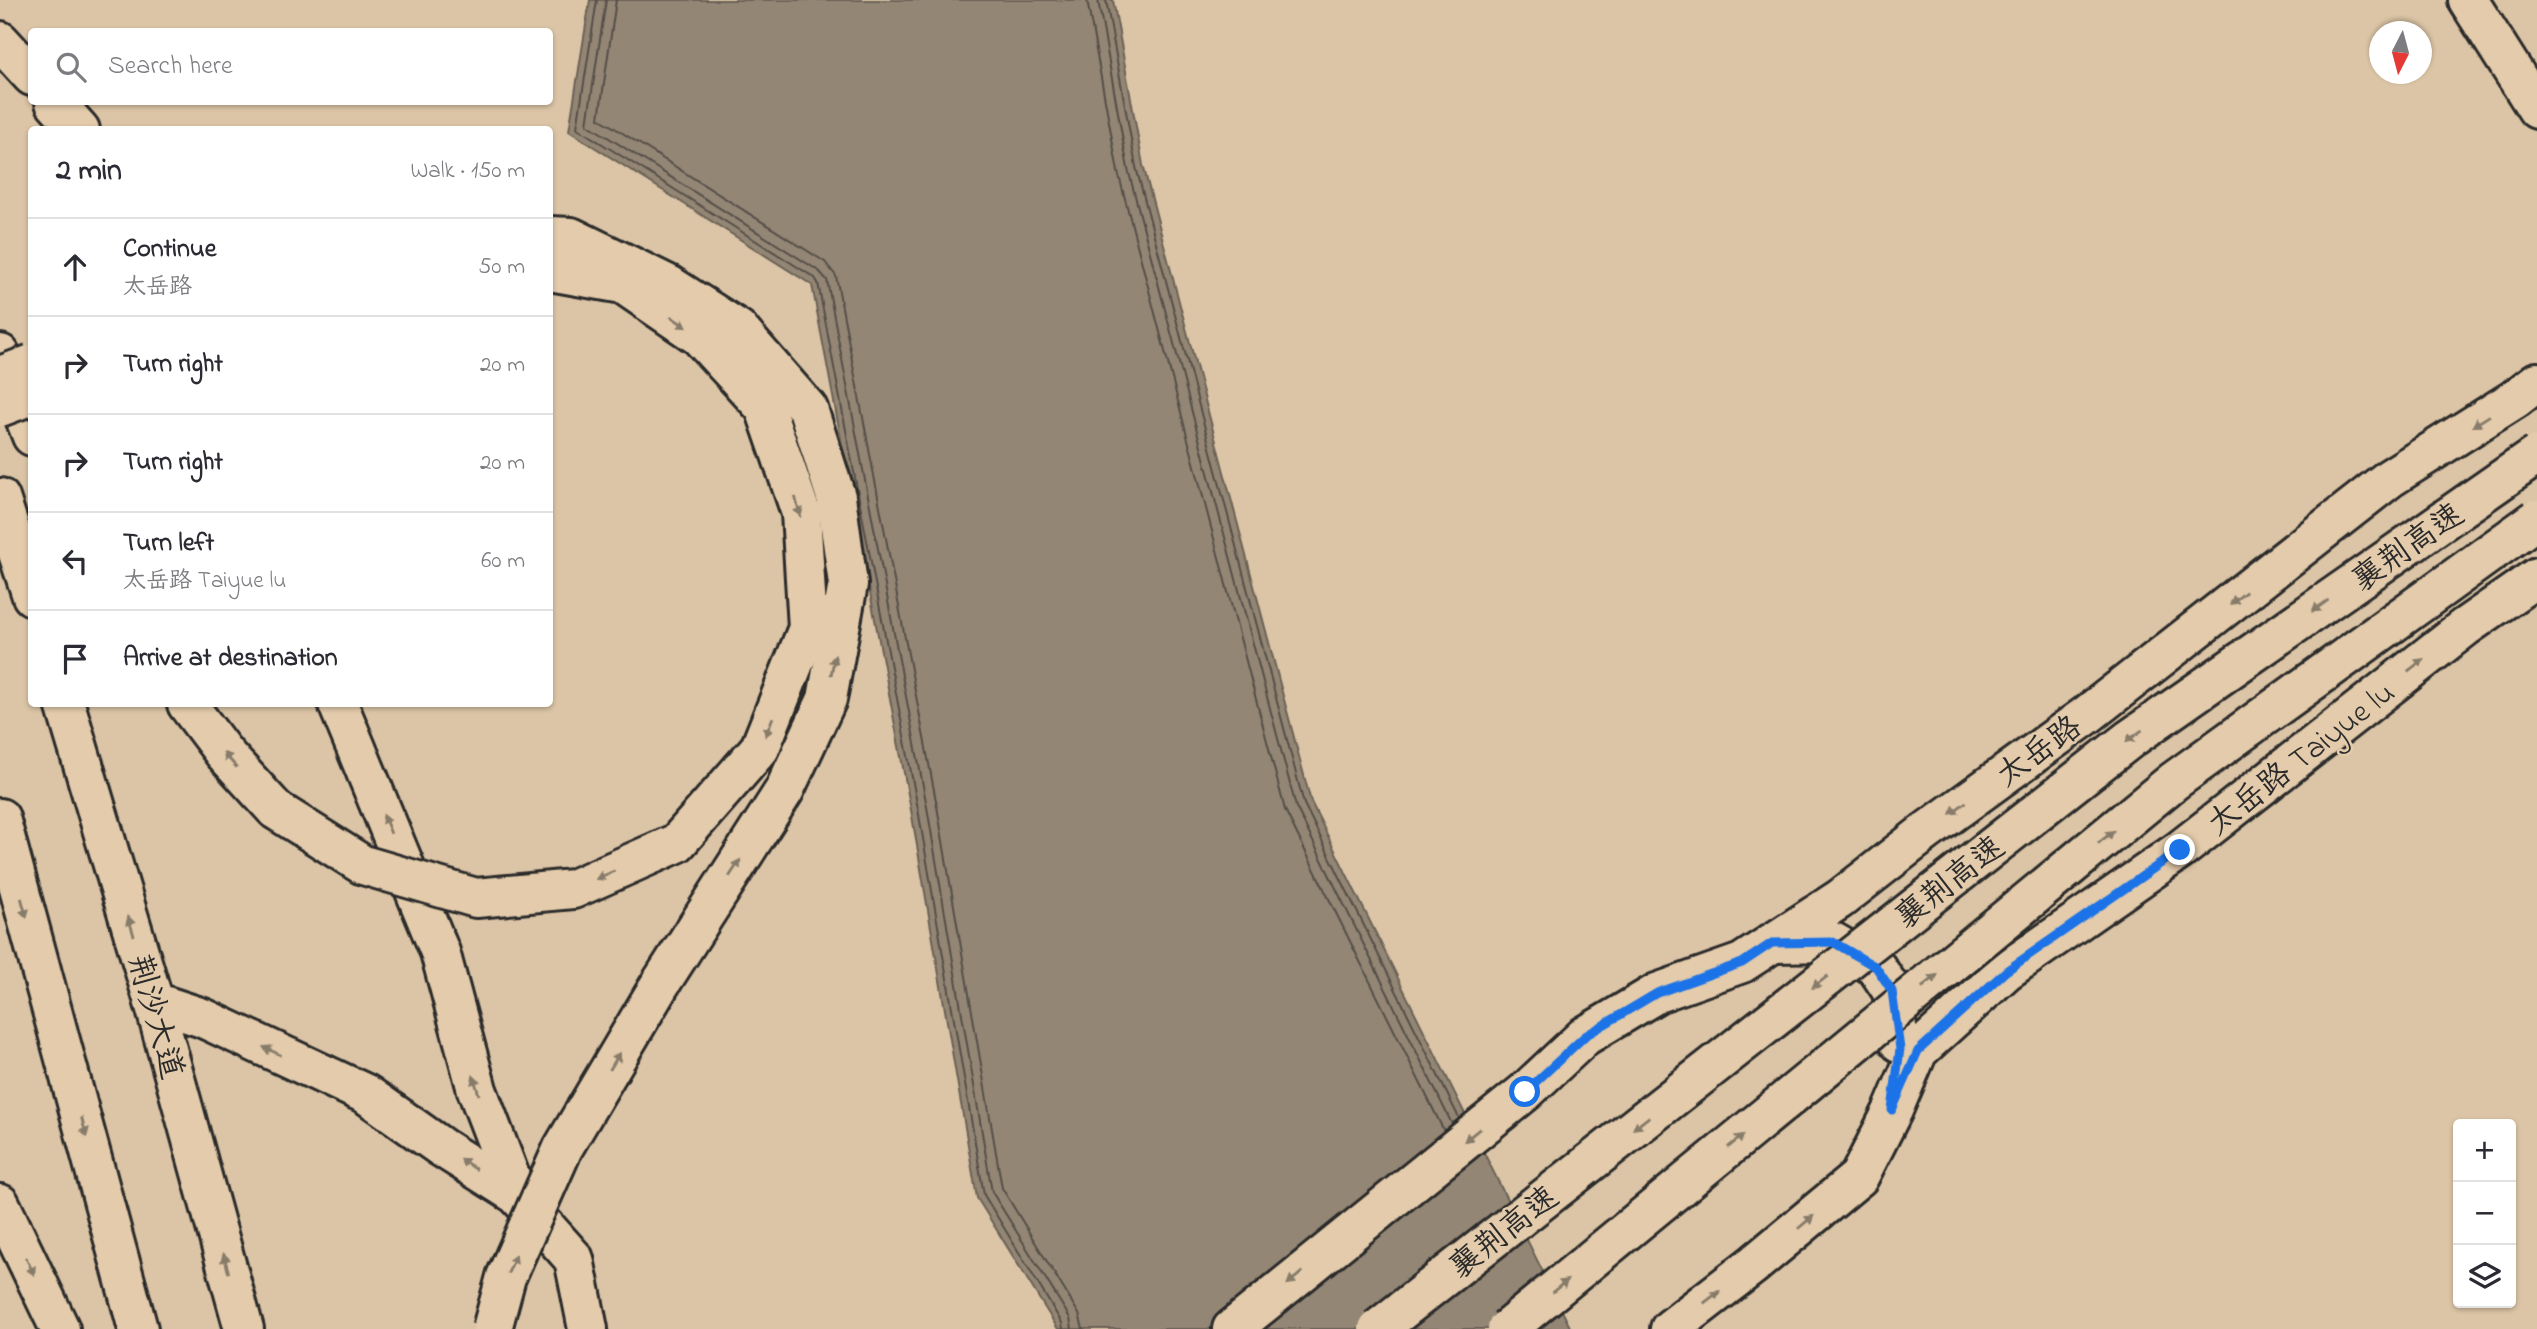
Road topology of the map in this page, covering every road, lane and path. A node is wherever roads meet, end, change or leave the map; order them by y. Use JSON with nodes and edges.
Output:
{"nodes":[{"id":1,"x":2468,"y":0,"type":"edge"},
{"id":2,"x":0,"y":41,"type":"edge"},
{"id":3,"x":28,"y":72,"type":"edge"},
{"id":4,"x":58,"y":105,"type":"edge"},
{"id":5,"x":2537,"y":109,"type":"edge"},
{"id":6,"x":76,"y":126,"type":"edge"},
{"id":7,"x":553,"y":236,"type":"edge"},
{"id":8,"x":553,"y":272,"type":"edge"},
{"id":9,"x":0,"y":354,"type":"edge"},
{"id":10,"x":28,"y":366,"type":"edge"},
{"id":11,"x":0,"y":376,"type":"edge"},
{"id":12,"x":2537,"y":382,"type":"edge"},
{"id":13,"x":28,"y":396,"type":"edge"},
{"id":14,"x":0,"y":407,"type":"edge"},
{"id":15,"x":28,"y":426,"type":"edge"},
{"id":16,"x":2537,"y":455,"type":"edge"},
{"id":17,"x":0,"y":498,"type":"edge"},
{"id":18,"x":2537,"y":519,"type":"edge"},
{"id":19,"x":2537,"y":577,"type":"edge"},
{"id":20,"x":28,"y":584,"type":"edge"},
{"id":21,"x":66,"y":707,"type":"edge"},
{"id":22,"x":189,"y":707,"type":"edge"},
{"id":23,"x":339,"y":707,"type":"edge"},
{"id":24,"x":0,"y":818,"type":"edge"},
{"id":25,"x":1772,"y":943,"type":"junction"},
{"id":26,"x":154,"y":1002,"type":"junction"},
{"id":27,"x":1892,"y":1110,"type":"junction"},
{"id":28,"x":517,"y":1195,"type":"junction"},
{"id":29,"x":0,"y":1204,"type":"edge"},
{"id":30,"x":60,"y":1329,"type":"edge"},
{"id":31,"x":138,"y":1329,"type":"edge"},
{"id":32,"x":244,"y":1329,"type":"edge"},
{"id":33,"x":492,"y":1329,"type":"edge"},
{"id":34,"x":588,"y":1329,"type":"edge"},
{"id":35,"x":1232,"y":1329,"type":"edge"},
{"id":36,"x":1378,"y":1329,"type":"edge"},
{"id":37,"x":1507,"y":1329,"type":"edge"},
{"id":38,"x":1670,"y":1329,"type":"edge"}],
"edges":[{"from":1,"to":5,"type":"main road"},
{"from":2,"to":3,"type":"main road"},
{"from":4,"to":6,"type":"main road"},
{"from":33,"to":7,"type":"main road","one_way":true,"bridge":true},
{"from":8,"to":22,"type":"main road","one_way":true,"bridge":true},
{"from":9,"to":15,"type":"main road"},
{"from":10,"to":11,"type":"main road","bridge":true},
{"from":12,"to":25,"type":"main road","name":"太岳路","one_way":true},
{"from":13,"to":14,"type":"main road","bridge":true},
{"from":16,"to":36,"type":"main road","name":"襄荆高速","one_way":true,"bridge":true},
{"from":17,"to":20,"type":"main road"},
{"from":37,"to":18,"type":"main road","name":"襄荆高速","one_way":true,"bridge":true},
{"from":27,"to":19,"type":"main road","name":"太岳路 Taiyue lu","one_way":true},
{"from":26,"to":21,"type":"main road","name":"荆沙大道","one_way":true},
{"from":28,"to":23,"type":"main road","one_way":true},
{"from":24,"to":31,"type":"main road","one_way":true},
{"from":25,"to":27,"type":"main road"},
{"from":25,"to":35,"type":"main road","name":"太岳路","one_way":true},
{"from":28,"to":26,"type":"main road","one_way":true},
{"from":32,"to":26,"type":"main road","name":"荆沙大道","one_way":true},
{"from":38,"to":27,"type":"main road","name":"太岳路 Taiyue lu","one_way":true},
{"from":28,"to":34,"type":"main road"},
{"from":29,"to":30,"type":"main road","one_way":true}]}
